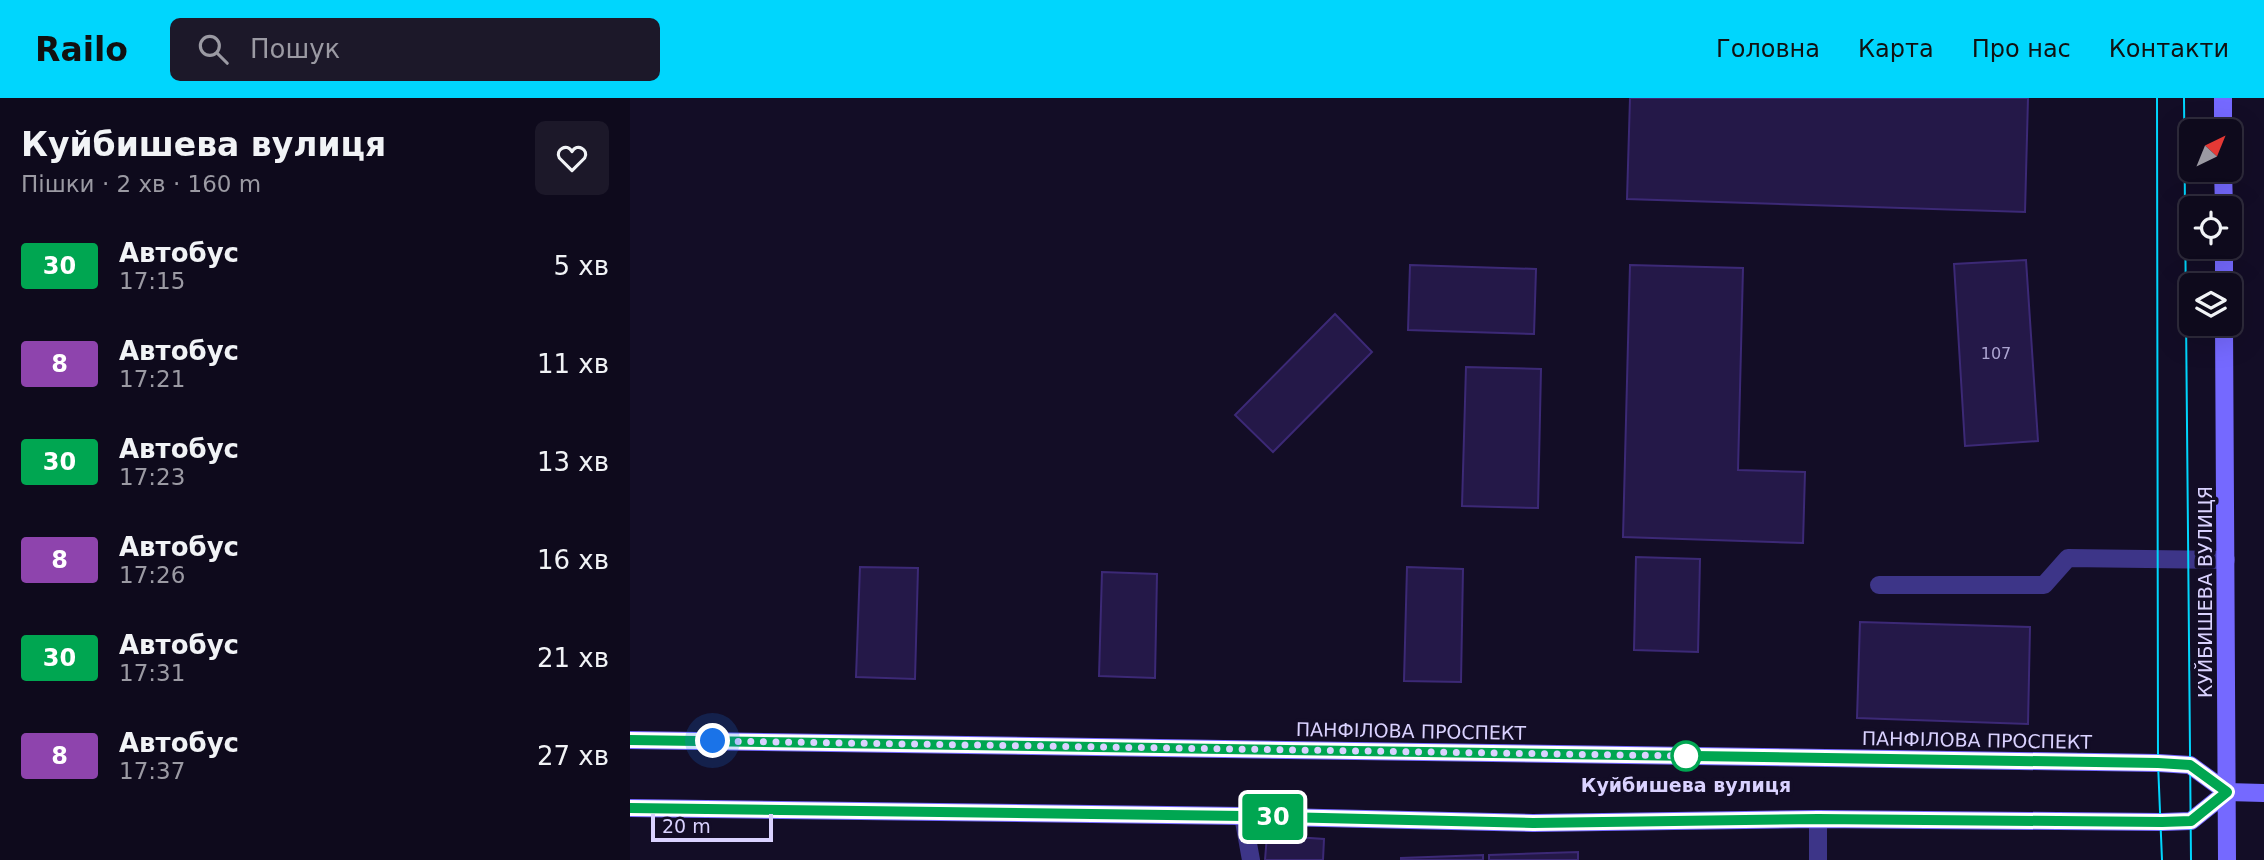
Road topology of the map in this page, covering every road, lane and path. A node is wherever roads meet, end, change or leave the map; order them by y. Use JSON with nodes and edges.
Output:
{"nodes":[{"id":1,"x":2223,"y":98,"type":"edge"},
{"id":2,"x":2223,"y":119,"type":"edge"},
{"id":3,"x":2224,"y":336,"type":"edge"},
{"id":4,"x":2226,"y":560,"type":"junction"},
{"id":5,"x":1880,"y":585,"type":"dead end"},
{"id":6,"x":630,"y":740,"type":"edge"},
{"id":7,"x":2227,"y":792,"type":"junction"},
{"id":8,"x":2264,"y":793,"type":"edge"},
{"id":9,"x":630,"y":808,"type":"edge"},
{"id":10,"x":1243,"y":816,"type":"junction"},
{"id":11,"x":1818,"y":819,"type":"junction"},
{"id":12,"x":1251,"y":860,"type":"edge"},
{"id":13,"x":1818,"y":860,"type":"edge"},
{"id":14,"x":2227,"y":860,"type":"edge"}],
"edges":[{"from":1,"to":2,"type":"main road"},
{"from":3,"to":4,"type":"main road","name":"КУЙБИШЕВА ВУЛИЦЯ"},
{"from":4,"to":5,"type":"street"},
{"from":4,"to":7,"type":"main road","name":"КУЙБИШЕВА ВУЛИЦЯ"},
{"from":6,"to":7,"type":"main road","name":"ПАНФІЛОВА ПРОСПЕКТ"},
{"from":7,"to":8,"type":"main road"},
{"from":7,"to":11,"type":"main road"},
{"from":7,"to":14,"type":"main road","name":"КУЙБИШЕВА ВУЛИЦЯ"},
{"from":9,"to":10,"type":"main road"},
{"from":10,"to":11,"type":"main road"},
{"from":10,"to":12,"type":"street"},
{"from":11,"to":13,"type":"street"}]}
